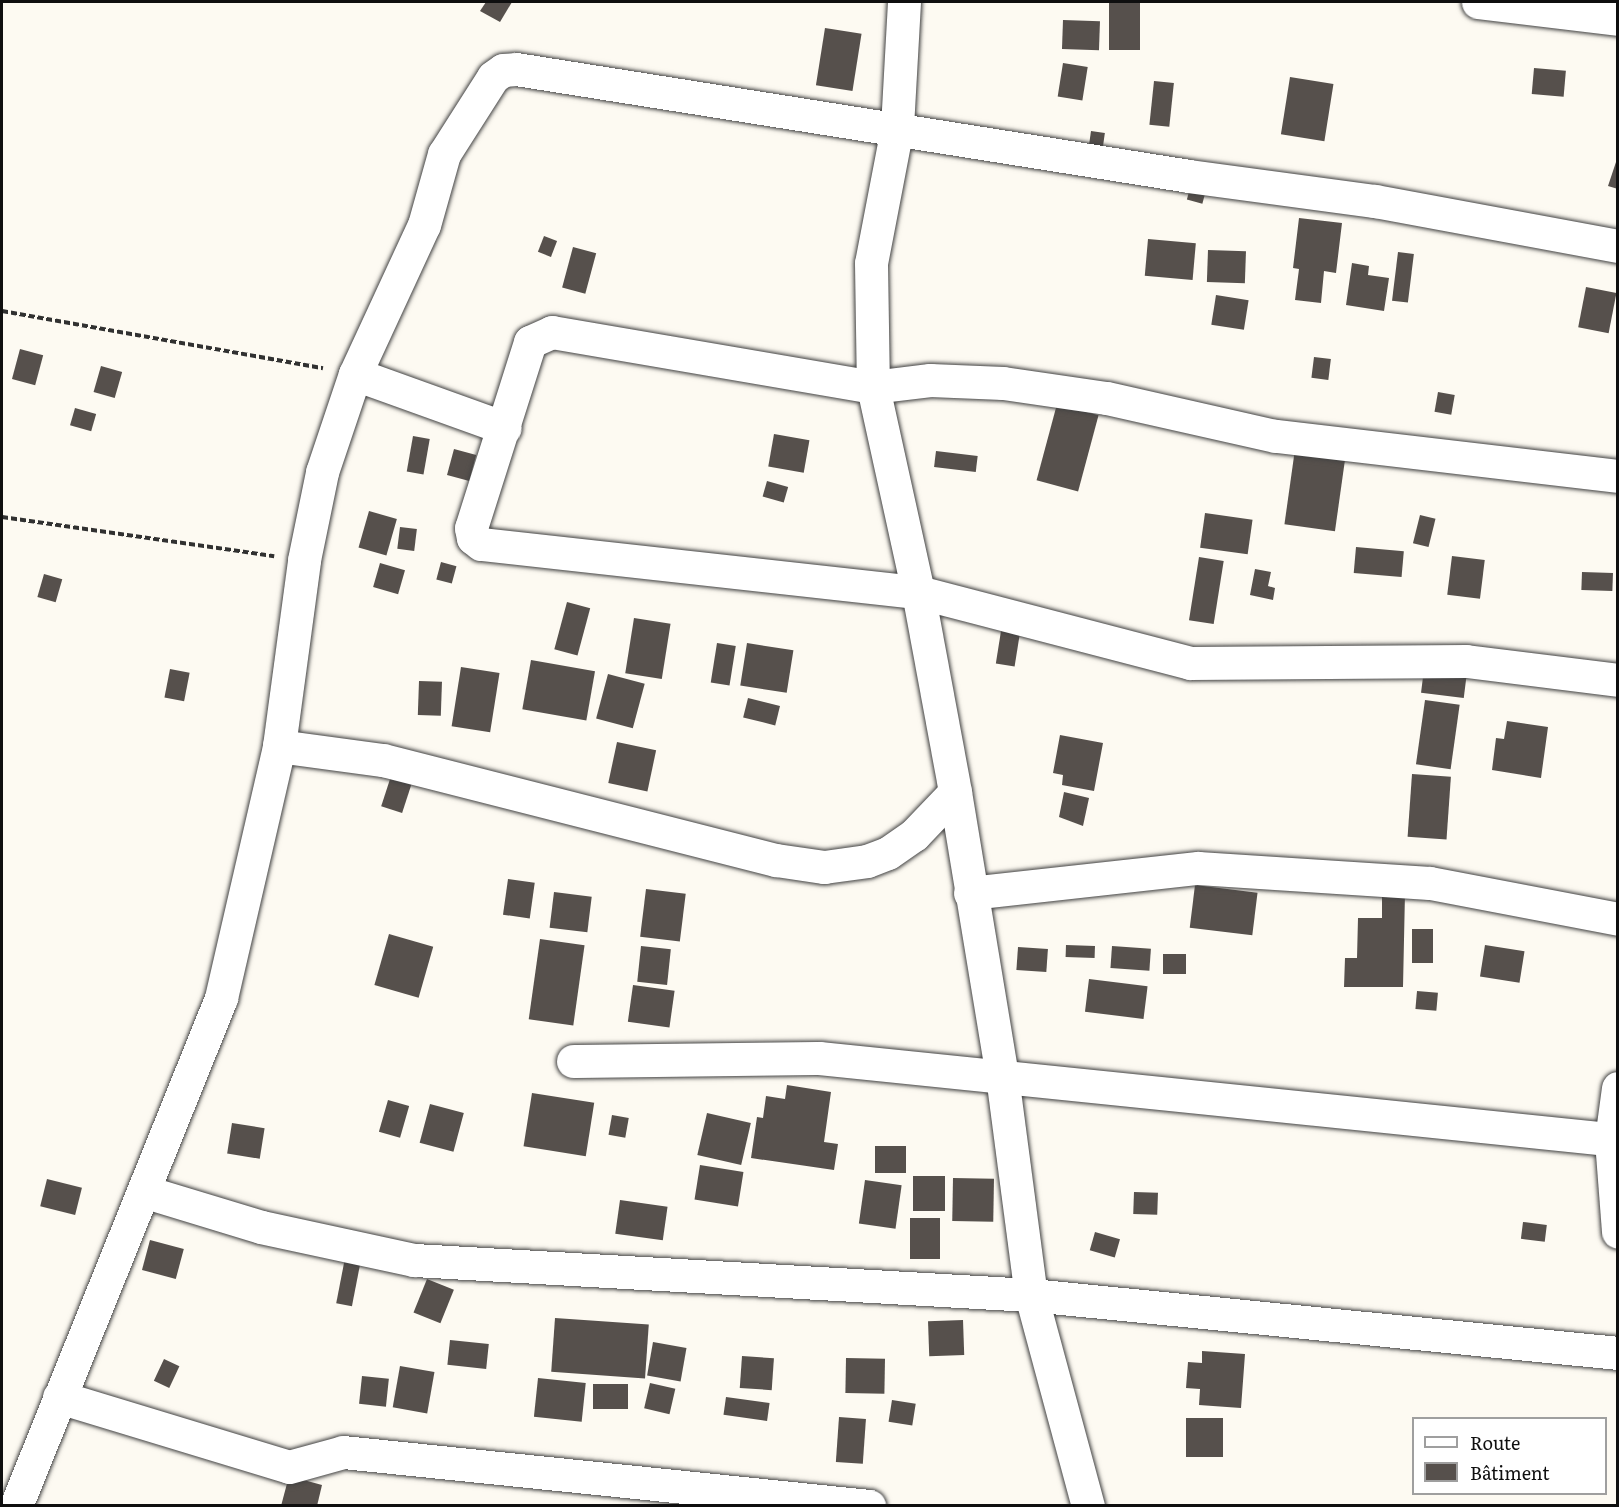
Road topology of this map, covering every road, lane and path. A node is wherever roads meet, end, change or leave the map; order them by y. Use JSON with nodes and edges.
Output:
{"nodes":[{"id":1,"x":904,"y":2,"type":"edge"},
{"id":2,"x":1478,"y":2,"type":"edge"},
{"id":3,"x":1617,"y":20,"type":"edge"},
{"id":4,"x":897,"y":128,"type":"junction"},
{"id":5,"x":1617,"y":246,"type":"edge"},
{"id":6,"x":2,"y":311,"type":"edge"},
{"id":7,"x":355,"y":374,"type":"junction"},
{"id":8,"x":873,"y":387,"type":"junction"},
{"id":9,"x":505,"y":428,"type":"junction"},
{"id":10,"x":1617,"y":476,"type":"edge"},
{"id":11,"x":2,"y":517,"type":"edge"},
{"id":12,"x":304,"y":560,"type":"junction"},
{"id":13,"x":918,"y":592,"type":"junction"},
{"id":14,"x":1617,"y":680,"type":"edge"},
{"id":15,"x":279,"y":746,"type":"junction"},
{"id":16,"x":955,"y":792,"type":"junction"},
{"id":17,"x":970,"y":893,"type":"junction"},
{"id":18,"x":1617,"y":919,"type":"edge"},
{"id":19,"x":573,"y":1061,"type":"dead end"},
{"id":20,"x":1002,"y":1076,"type":"junction"},
{"id":21,"x":1617,"y":1088,"type":"edge"},
{"id":22,"x":1614,"y":1140,"type":"edge"},
{"id":23,"x":146,"y":1191,"type":"junction"},
{"id":24,"x":1617,"y":1233,"type":"edge"},
{"id":25,"x":1031,"y":1295,"type":"junction"},
{"id":26,"x":1617,"y":1353,"type":"edge"},
{"id":27,"x":59,"y":1396,"type":"junction"},
{"id":28,"x":16,"y":1506,"type":"edge"},
{"id":29,"x":869,"y":1506,"type":"edge"},
{"id":30,"x":1088,"y":1506,"type":"edge"}],
"edges":[{"from":1,"to":4,"type":"street"},
{"from":2,"to":3,"type":"street"},
{"from":4,"to":5,"type":"street"},
{"from":4,"to":7,"type":"street"},
{"from":4,"to":8,"type":"street"},
{"from":6,"to":7,"type":"path"},
{"from":7,"to":9,"type":"street"},
{"from":7,"to":12,"type":"street"},
{"from":8,"to":9,"type":"street"},
{"from":8,"to":10,"type":"street"},
{"from":8,"to":13,"type":"street"},
{"from":9,"to":13,"type":"street"},
{"from":11,"to":12,"type":"path"},
{"from":12,"to":15,"type":"street"},
{"from":13,"to":14,"type":"street"},
{"from":13,"to":16,"type":"street"},
{"from":15,"to":16,"type":"street"},
{"from":15,"to":23,"type":"street"},
{"from":16,"to":17,"type":"street"},
{"from":17,"to":18,"type":"street"},
{"from":17,"to":20,"type":"street"},
{"from":19,"to":20,"type":"street"},
{"from":20,"to":22,"type":"street"},
{"from":20,"to":25,"type":"street"},
{"from":21,"to":22,"type":"street"},
{"from":22,"to":24,"type":"street"},
{"from":23,"to":25,"type":"street"},
{"from":23,"to":27,"type":"street"},
{"from":25,"to":26,"type":"street"},
{"from":25,"to":30,"type":"street"},
{"from":27,"to":28,"type":"street"},
{"from":27,"to":29,"type":"street"}]}
